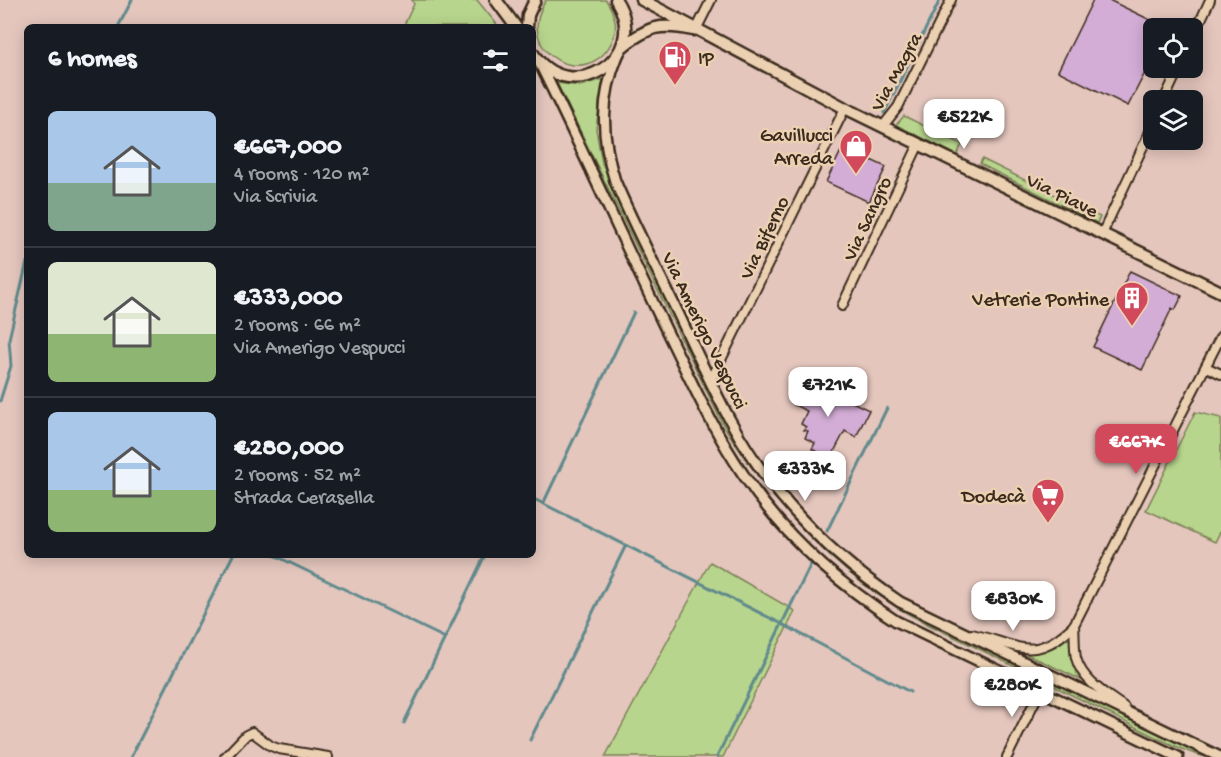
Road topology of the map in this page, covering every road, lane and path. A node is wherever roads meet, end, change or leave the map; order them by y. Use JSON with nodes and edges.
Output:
{"nodes":[{"id":1,"x":496,"y":0,"type":"edge"},
{"id":2,"x":536,"y":0,"type":"edge"},
{"id":3,"x":616,"y":0,"type":"edge"},
{"id":4,"x":642,"y":0,"type":"edge"},
{"id":5,"x":711,"y":0,"type":"edge"},
{"id":6,"x":951,"y":0,"type":"edge"},
{"id":7,"x":1210,"y":0,"type":"edge"},
{"id":8,"x":1202,"y":18,"type":"edge"},
{"id":9,"x":514,"y":24,"type":"edge"},
{"id":10,"x":527,"y":24,"type":"edge"},
{"id":11,"x":696,"y":30,"type":"junction"},
{"id":12,"x":620,"y":51,"type":"junction"},
{"id":13,"x":536,"y":57,"type":"edge"},
{"id":14,"x":845,"y":108,"type":"junction"},
{"id":15,"x":883,"y":126,"type":"junction"},
{"id":16,"x":919,"y":144,"type":"junction"},
{"id":17,"x":1143,"y":146,"type":"edge"},
{"id":18,"x":1102,"y":234,"type":"junction"},
{"id":19,"x":1221,"y":292,"type":"edge"},
{"id":20,"x":842,"y":306,"type":"dead end"},
{"id":21,"x":1221,"y":336,"type":"edge"},
{"id":22,"x":1206,"y":367,"type":"junction"},
{"id":23,"x":1221,"y":374,"type":"edge"},
{"id":24,"x":711,"y":380,"type":"junction"},
{"id":25,"x":1074,"y":625,"type":"junction"},
{"id":26,"x":952,"y":629,"type":"junction"},
{"id":27,"x":1040,"y":691,"type":"junction"},
{"id":28,"x":1135,"y":716,"type":"junction"},
{"id":29,"x":225,"y":757,"type":"edge"},
{"id":30,"x":328,"y":757,"type":"edge"},
{"id":31,"x":1007,"y":757,"type":"edge"},
{"id":32,"x":1178,"y":757,"type":"edge"},
{"id":33,"x":1220,"y":757,"type":"edge"}],
"edges":[{"from":1,"to":9,"type":"main road"},
{"from":2,"to":10,"type":"main road"},
{"from":3,"to":12,"type":"main road"},
{"from":4,"to":11,"type":"main road","name":"Via Piave"},
{"from":5,"to":11,"type":"street"},
{"from":6,"to":15,"type":"street","name":"Via Magra"},
{"from":7,"to":8,"type":"street"},
{"from":11,"to":12,"type":"main road","name":"Via Piave"},
{"from":11,"to":14,"type":"main road","name":"Via Piave"},
{"from":12,"to":13,"type":"main road","name":"Via Piave"},
{"from":12,"to":24,"type":"street","name":"Via Amerigo Vespucci"},
{"from":13,"to":27,"type":"street","name":"Via Amerigo Vespucci"},
{"from":14,"to":15,"type":"main road","name":"Via Piave"},
{"from":14,"to":24,"type":"street","name":"Via Biferno"},
{"from":15,"to":16,"type":"main road","name":"Via Piave"},
{"from":16,"to":18,"type":"main road","name":"Via Piave"},
{"from":16,"to":20,"type":"street","name":"Via Sangro"},
{"from":17,"to":18,"type":"street"},
{"from":18,"to":19,"type":"main road","name":"Via Piave"},
{"from":21,"to":22,"type":"street"},
{"from":22,"to":23,"type":"street"},
{"from":22,"to":25,"type":"street"},
{"from":24,"to":26,"type":"street","name":"Via Amerigo Vespucci"},
{"from":25,"to":26,"type":"street"},
{"from":25,"to":28,"type":"street"},
{"from":26,"to":28,"type":"street","name":"Via Amerigo Vespucci"},
{"from":27,"to":31,"type":"street"},
{"from":27,"to":32,"type":"street","name":"Via Amerigo Vespucci"},
{"from":28,"to":33,"type":"street","name":"Via Amerigo Vespucci"},
{"from":29,"to":30,"type":"street"}]}
